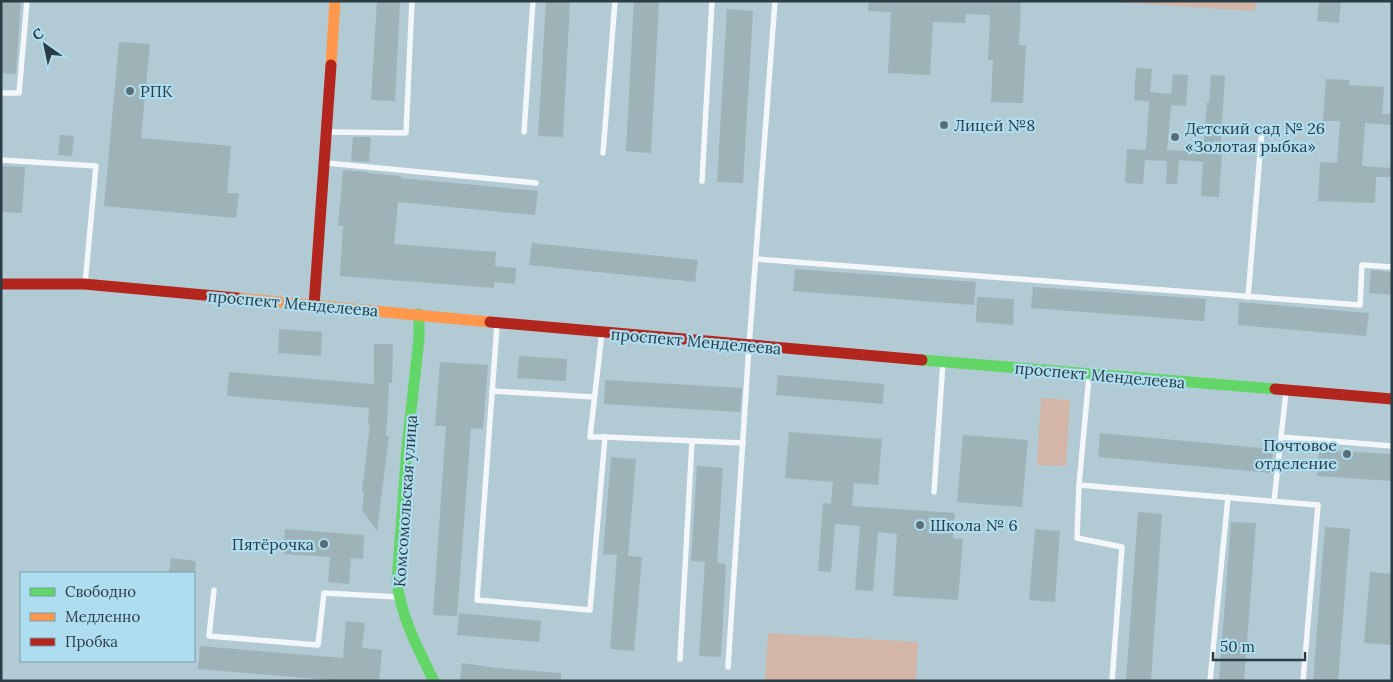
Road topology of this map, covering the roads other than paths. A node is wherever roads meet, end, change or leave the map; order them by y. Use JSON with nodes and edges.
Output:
{"nodes":[{"id":1,"x":27,"y":1,"type":"edge"},
{"id":2,"x":334,"y":1,"type":"edge"},
{"id":3,"x":412,"y":1,"type":"edge"},
{"id":4,"x":533,"y":1,"type":"edge"},
{"id":5,"x":615,"y":1,"type":"edge"},
{"id":6,"x":712,"y":1,"type":"edge"},
{"id":7,"x":775,"y":1,"type":"edge"},
{"id":8,"x":1,"y":92,"type":"edge"},
{"id":9,"x":1262,"y":130,"type":"dead end"},
{"id":10,"x":327,"y":132,"type":"junction"},
{"id":11,"x":524,"y":132,"type":"dead end"},
{"id":12,"x":603,"y":152,"type":"dead end"},
{"id":13,"x":1,"y":160,"type":"edge"},
{"id":14,"x":324,"y":163,"type":"junction"},
{"id":15,"x":702,"y":181,"type":"dead end"},
{"id":16,"x":536,"y":182,"type":"dead end"},
{"id":17,"x":756,"y":259,"type":"junction"},
{"id":18,"x":1392,"y":267,"type":"edge"},
{"id":19,"x":1,"y":284,"type":"edge"},
{"id":20,"x":84,"y":284,"type":"junction"},
{"id":21,"x":1248,"y":297,"type":"junction"},
{"id":22,"x":314,"y":306,"type":"junction"},
{"id":23,"x":419,"y":314,"type":"junction"},
{"id":24,"x":498,"y":323,"type":"junction"},
{"id":25,"x":602,"y":332,"type":"junction"},
{"id":26,"x":749,"y":346,"type":"junction"},
{"id":27,"x":943,"y":362,"type":"junction"},
{"id":28,"x":1089,"y":374,"type":"junction"},
{"id":29,"x":1287,"y":390,"type":"junction"},
{"id":30,"x":492,"y":391,"type":"junction"},
{"id":31,"x":594,"y":398,"type":"junction"},
{"id":32,"x":1392,"y":399,"type":"edge"},
{"id":33,"x":605,"y":437,"type":"junction"},
{"id":34,"x":1281,"y":437,"type":"junction"},
{"id":35,"x":692,"y":441,"type":"junction"},
{"id":36,"x":743,"y":442,"type":"junction"},
{"id":37,"x":1392,"y":446,"type":"edge"},
{"id":38,"x":1079,"y":485,"type":"junction"},
{"id":39,"x":934,"y":492,"type":"dead end"},
{"id":40,"x":1228,"y":498,"type":"junction"},
{"id":41,"x":1274,"y":501,"type":"junction"},
{"id":42,"x":214,"y":590,"type":"dead end"},
{"id":43,"x":398,"y":597,"type":"junction"},
{"id":44,"x":680,"y":659,"type":"dead end"},
{"id":45,"x":728,"y":667,"type":"dead end"},
{"id":46,"x":434,"y":681,"type":"edge"},
{"id":47,"x":1112,"y":681,"type":"edge"},
{"id":48,"x":1210,"y":681,"type":"edge"},
{"id":49,"x":1303,"y":681,"type":"edge"}],
"edges":[{"from":1,"to":8,"type":"lane"},
{"from":2,"to":10,"type":"street"},
{"from":3,"to":10,"type":"lane"},
{"from":4,"to":11,"type":"lane"},
{"from":5,"to":12,"type":"lane"},
{"from":6,"to":15,"type":"lane"},
{"from":7,"to":17,"type":"lane"},
{"from":9,"to":21,"type":"lane"},
{"from":10,"to":14,"type":"street"},
{"from":13,"to":20,"type":"lane"},
{"from":14,"to":16,"type":"lane"},
{"from":14,"to":22,"type":"street"},
{"from":17,"to":21,"type":"lane"},
{"from":17,"to":26,"type":"lane"},
{"from":18,"to":21,"type":"lane"},
{"from":19,"to":20,"type":"street","name":"проспект Менделеева"},
{"from":20,"to":22,"type":"street","name":"проспект Менделеева"},
{"from":22,"to":23,"type":"street","name":"проспект Менделеева"},
{"from":23,"to":24,"type":"street","name":"проспект Менделеева"},
{"from":23,"to":43,"type":"street","name":"Комсомольская улица"},
{"from":24,"to":25,"type":"street","name":"проспект Менделеева"},
{"from":24,"to":30,"type":"lane"},
{"from":25,"to":26,"type":"street","name":"проспект Менделеева"},
{"from":25,"to":31,"type":"lane"},
{"from":26,"to":27,"type":"street","name":"проспект Менделеева"},
{"from":26,"to":36,"type":"lane"},
{"from":27,"to":28,"type":"street","name":"проспект Менделеева"},
{"from":27,"to":39,"type":"lane"},
{"from":28,"to":29,"type":"street","name":"проспект Менделеева"},
{"from":28,"to":38,"type":"lane"},
{"from":29,"to":32,"type":"street","name":"проспект Менделеева"},
{"from":29,"to":34,"type":"lane"},
{"from":30,"to":31,"type":"lane"},
{"from":30,"to":33,"type":"lane"},
{"from":31,"to":33,"type":"lane"},
{"from":33,"to":35,"type":"lane"},
{"from":34,"to":37,"type":"lane"},
{"from":34,"to":41,"type":"lane"},
{"from":35,"to":36,"type":"lane"},
{"from":35,"to":44,"type":"lane"},
{"from":36,"to":45,"type":"lane"},
{"from":38,"to":40,"type":"lane"},
{"from":38,"to":47,"type":"lane"},
{"from":40,"to":41,"type":"lane"},
{"from":40,"to":48,"type":"lane"},
{"from":41,"to":49,"type":"lane"},
{"from":42,"to":43,"type":"lane"},
{"from":43,"to":46,"type":"street","name":"Комсомольская улица"}]}
